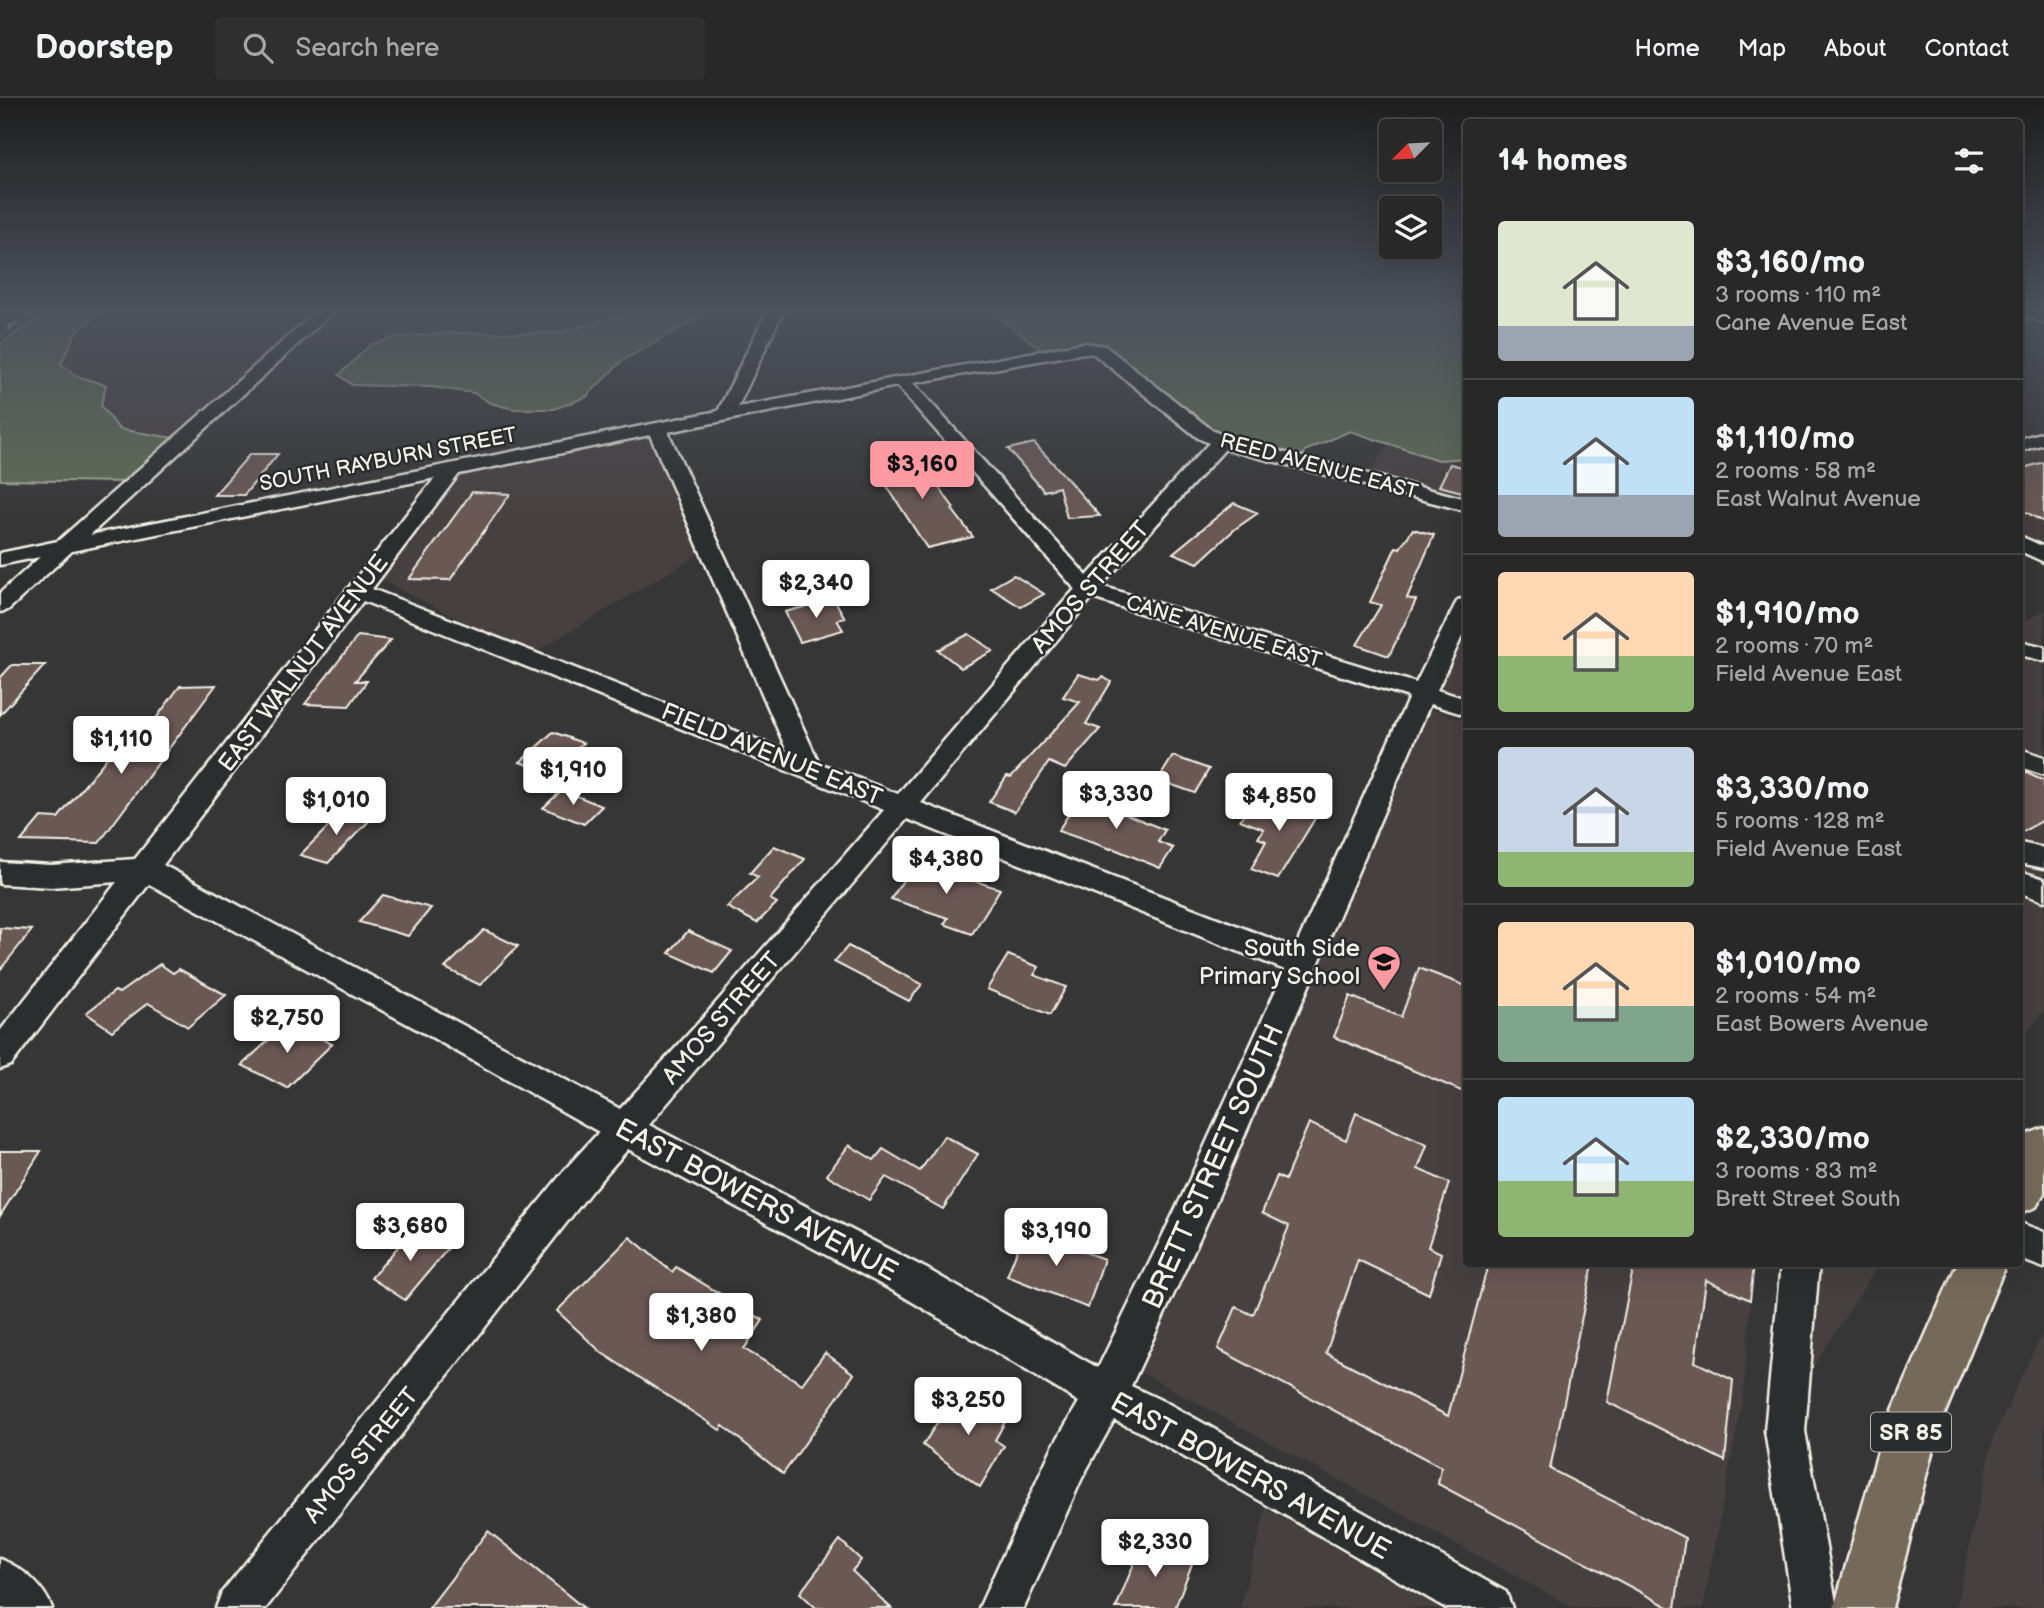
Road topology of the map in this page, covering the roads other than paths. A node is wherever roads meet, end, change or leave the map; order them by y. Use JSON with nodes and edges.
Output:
{"nodes":[{"id":1,"x":248,"y":381,"type":"edge"},
{"id":2,"x":741,"y":381,"type":"edge"},
{"id":3,"x":894,"y":381,"type":"edge"},
{"id":4,"x":902,"y":381,"type":"edge"},
{"id":5,"x":1139,"y":381,"type":"edge"},
{"id":6,"x":725,"y":415,"type":"junction"},
{"id":7,"x":657,"y":429,"type":"junction"},
{"id":8,"x":1221,"y":442,"type":"junction"},
{"id":9,"x":452,"y":470,"type":"junction"},
{"id":10,"x":1463,"y":504,"type":"edge"},
{"id":11,"x":2023,"y":544,"type":"edge"},
{"id":12,"x":66,"y":545,"type":"junction"},
{"id":13,"x":2044,"y":556,"type":"edge"},
{"id":14,"x":0,"y":559,"type":"edge"},
{"id":15,"x":1087,"y":589,"type":"junction"},
{"id":16,"x":358,"y":591,"type":"junction"},
{"id":17,"x":0,"y":605,"type":"edge"},
{"id":18,"x":1463,"y":611,"type":"edge"},
{"id":19,"x":2023,"y":649,"type":"edge"},
{"id":20,"x":2044,"y":654,"type":"edge"},
{"id":21,"x":1423,"y":693,"type":"junction"},
{"id":22,"x":1463,"y":706,"type":"edge"},
{"id":23,"x":2023,"y":759,"type":"edge"},
{"id":24,"x":2044,"y":766,"type":"edge"},
{"id":25,"x":808,"y":768,"type":"junction"},
{"id":26,"x":903,"y":806,"type":"junction"},
{"id":27,"x":2023,"y":854,"type":"edge"},
{"id":28,"x":2044,"y":858,"type":"edge"},
{"id":29,"x":145,"y":869,"type":"junction"},
{"id":30,"x":0,"y":873,"type":"edge"},
{"id":31,"x":2023,"y":883,"type":"edge"},
{"id":32,"x":2044,"y":890,"type":"edge"},
{"id":33,"x":1302,"y":964,"type":"junction"},
{"id":34,"x":0,"y":1055,"type":"edge"},
{"id":35,"x":624,"y":1129,"type":"junction"},
{"id":36,"x":2044,"y":1149,"type":"edge"},
{"id":37,"x":2023,"y":1186,"type":"edge"},
{"id":38,"x":2023,"y":1242,"type":"edge"},
{"id":39,"x":2044,"y":1250,"type":"edge"},
{"id":40,"x":1800,"y":1267,"type":"edge"},
{"id":41,"x":1981,"y":1267,"type":"edge"},
{"id":42,"x":1106,"y":1395,"type":"junction"},
{"id":43,"x":0,"y":1581,"type":"edge"},
{"id":44,"x":30,"y":1608,"type":"edge"},
{"id":45,"x":238,"y":1608,"type":"edge"},
{"id":46,"x":1000,"y":1608,"type":"edge"},
{"id":47,"x":1490,"y":1608,"type":"edge"},
{"id":48,"x":1815,"y":1608,"type":"edge"},
{"id":49,"x":1863,"y":1608,"type":"edge"}],
"edges":[{"from":1,"to":12,"type":"street"},
{"from":2,"to":6,"type":"street"},
{"from":3,"to":6,"type":"street","name":"SOUTH RAYBURN STREET"},
{"from":4,"to":15,"type":"street"},
{"from":5,"to":8,"type":"street","name":"REED AVENUE EAST"},
{"from":6,"to":7,"type":"street","name":"SOUTH RAYBURN STREET"},
{"from":7,"to":9,"type":"street","name":"SOUTH RAYBURN STREET"},
{"from":7,"to":25,"type":"street"},
{"from":8,"to":10,"type":"street","name":"REED AVENUE EAST"},
{"from":8,"to":15,"type":"street","name":"AMOS STREET"},
{"from":9,"to":12,"type":"street","name":"SOUTH RAYBURN STREET"},
{"from":9,"to":16,"type":"street","name":"EAST WALNUT AVENUE"},
{"from":11,"to":13,"type":"street"},
{"from":12,"to":14,"type":"street","name":"SOUTH RAYBURN STREET"},
{"from":12,"to":17,"type":"street"},
{"from":15,"to":21,"type":"street","name":"CANE AVENUE EAST"},
{"from":15,"to":26,"type":"street","name":"AMOS STREET"},
{"from":16,"to":25,"type":"street","name":"FIELD AVENUE EAST"},
{"from":16,"to":29,"type":"street","name":"EAST WALNUT AVENUE"},
{"from":18,"to":21,"type":"street","name":"BRETT STREET SOUTH"},
{"from":19,"to":20,"type":"street"},
{"from":21,"to":22,"type":"street","name":"CANE AVENUE EAST"},
{"from":21,"to":33,"type":"street","name":"BRETT STREET SOUTH"},
{"from":23,"to":24,"type":"street"},
{"from":25,"to":26,"type":"street","name":"FIELD AVENUE EAST"},
{"from":26,"to":33,"type":"street","name":"FIELD AVENUE EAST"},
{"from":26,"to":35,"type":"street","name":"AMOS STREET"},
{"from":27,"to":28,"type":"street"},
{"from":29,"to":30,"type":"street"},
{"from":29,"to":34,"type":"street","name":"EAST WALNUT AVENUE"},
{"from":29,"to":35,"type":"street","name":"EAST BOWERS AVENUE"},
{"from":31,"to":32,"type":"street"},
{"from":33,"to":42,"type":"street","name":"BRETT STREET SOUTH"},
{"from":35,"to":42,"type":"street","name":"EAST BOWERS AVENUE"},
{"from":35,"to":45,"type":"street","name":"AMOS STREET"},
{"from":36,"to":37,"type":"main road"},
{"from":38,"to":39,"type":"street"},
{"from":40,"to":48,"type":"street"},
{"from":41,"to":49,"type":"main road","number":"SR 85"},
{"from":42,"to":46,"type":"street","name":"BRETT STREET SOUTH"},
{"from":42,"to":47,"type":"street","name":"EAST BOWERS AVENUE"},
{"from":43,"to":44,"type":"street"}]}
